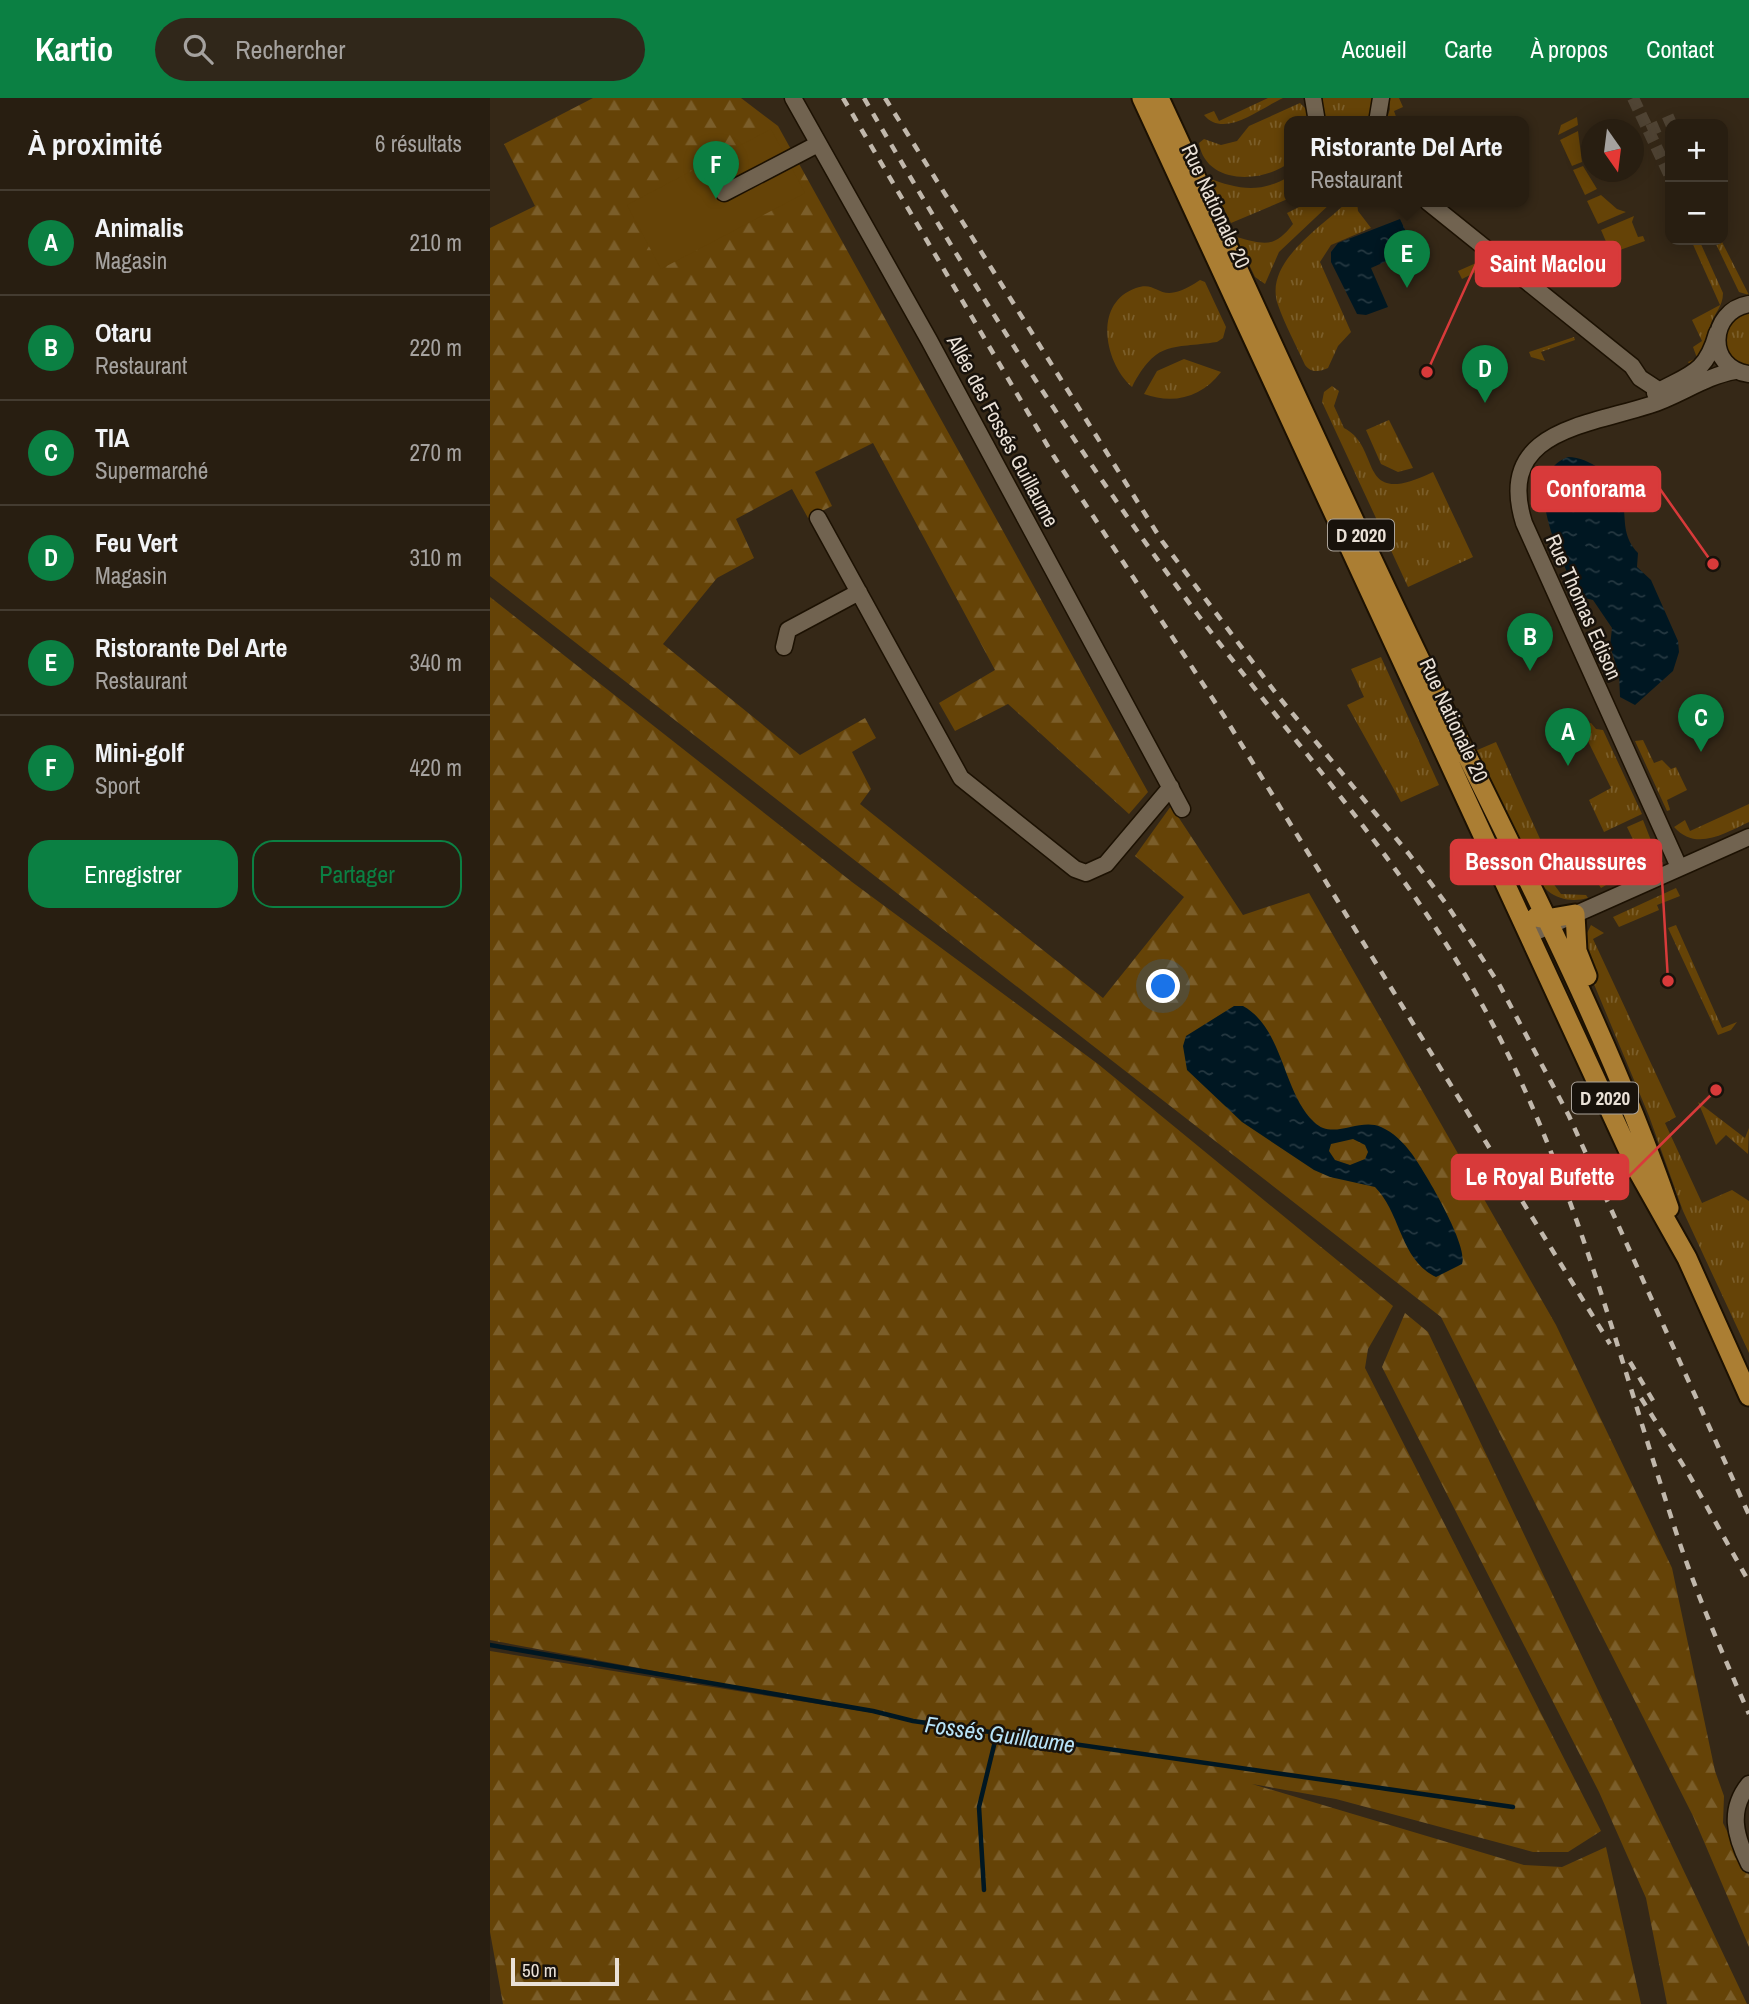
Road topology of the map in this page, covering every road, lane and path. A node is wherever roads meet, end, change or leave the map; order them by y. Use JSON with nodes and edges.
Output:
{"nodes":[{"id":1,"x":793,"y":98,"type":"edge"},
{"id":2,"x":1142,"y":98,"type":"edge"},
{"id":3,"x":1159,"y":98,"type":"edge"},
{"id":4,"x":1313,"y":98,"type":"edge"},
{"id":5,"x":1381,"y":98,"type":"edge"},
{"id":6,"x":1316,"y":116,"type":"edge"},
{"id":7,"x":1378,"y":116,"type":"edge"},
{"id":8,"x":818,"y":144,"type":"junction"},
{"id":9,"x":724,"y":193,"type":"dead end"},
{"id":10,"x":1434,"y":207,"type":"edge"},
{"id":11,"x":1749,"y":304,"type":"edge"},
{"id":12,"x":1717,"y":333,"type":"junction"},
{"id":13,"x":1632,"y":366,"type":"junction"},
{"id":14,"x":1697,"y":369,"type":"junction"},
{"id":15,"x":1745,"y":373,"type":"edge"},
{"id":16,"x":1663,"y":394,"type":"junction"},
{"id":17,"x":818,"y":518,"type":"dead end"},
{"id":18,"x":859,"y":592,"type":"junction"},
{"id":19,"x":784,"y":647,"type":"dead end"},
{"id":20,"x":1408,"y":677,"type":"junction"},
{"id":21,"x":1171,"y":787,"type":"junction"},
{"id":22,"x":1182,"y":809,"type":"dead end"},
{"id":23,"x":1749,"y":837,"type":"edge"},
{"id":24,"x":1679,"y":867,"type":"junction"},
{"id":25,"x":1576,"y":915,"type":"junction"},
{"id":26,"x":1547,"y":923,"type":"junction"},
{"id":27,"x":1530,"y":935,"type":"junction"},
{"id":28,"x":1651,"y":1155,"type":"junction"},
{"id":29,"x":1687,"y":1258,"type":"junction"},
{"id":30,"x":1749,"y":1396,"type":"edge"},
{"id":31,"x":1749,"y":1784,"type":"edge"},
{"id":32,"x":1749,"y":1864,"type":"edge"}],
"edges":[{"from":1,"to":8,"type":"street","name":"Allée des Fossés Guillaume"},
{"from":2,"to":20,"type":"main road","name":"Rue Nationale 20","number":"D 2020"},
{"from":3,"to":26,"type":"main road","name":"Rue Nationale 20","number":"D 2020"},
{"from":4,"to":6,"type":"street"},
{"from":5,"to":7,"type":"street"},
{"from":8,"to":9,"type":"street"},
{"from":8,"to":21,"type":"street","name":"Allée des Fossés Guillaume"},
{"from":10,"to":13,"type":"street"},
{"from":11,"to":12,"type":"street","name":"Rue Thomas Edison"},
{"from":12,"to":14,"type":"street","name":"Rue Thomas Edison"},
{"from":12,"to":15,"type":"street"},
{"from":13,"to":14,"type":"street"},
{"from":13,"to":16,"type":"street"},
{"from":14,"to":16,"type":"street","name":"Rue Thomas Edison"},
{"from":15,"to":16,"type":"street","name":"Rue Thomas Edison"},
{"from":16,"to":24,"type":"street","name":"Rue Thomas Edison"},
{"from":17,"to":18,"type":"street"},
{"from":18,"to":19,"type":"street"},
{"from":18,"to":21,"type":"street"},
{"from":20,"to":26,"type":"main road","number":"D 2020"},
{"from":20,"to":27,"type":"main road","name":"Rue Nationale 20","number":"D 2020"},
{"from":21,"to":22,"type":"street","name":"Allée des Fossés Guillaume"},
{"from":23,"to":24,"type":"street"},
{"from":24,"to":25,"type":"street"},
{"from":25,"to":26,"type":"main road"},
{"from":25,"to":28,"type":"main road","name":"Rue Nationale 20","number":"D 2020"},
{"from":26,"to":27,"type":"street"},
{"from":26,"to":28,"type":"main road","name":"Rue Nationale 20","number":"D 2020"},
{"from":27,"to":29,"type":"main road","name":"Rue Nationale 20","number":"D 2020"},
{"from":28,"to":29,"type":"main road","name":"Rue Nationale 20","number":"D 2020"},
{"from":29,"to":30,"type":"main road","number":"D 2020"},
{"from":31,"to":32,"type":"street"}]}
